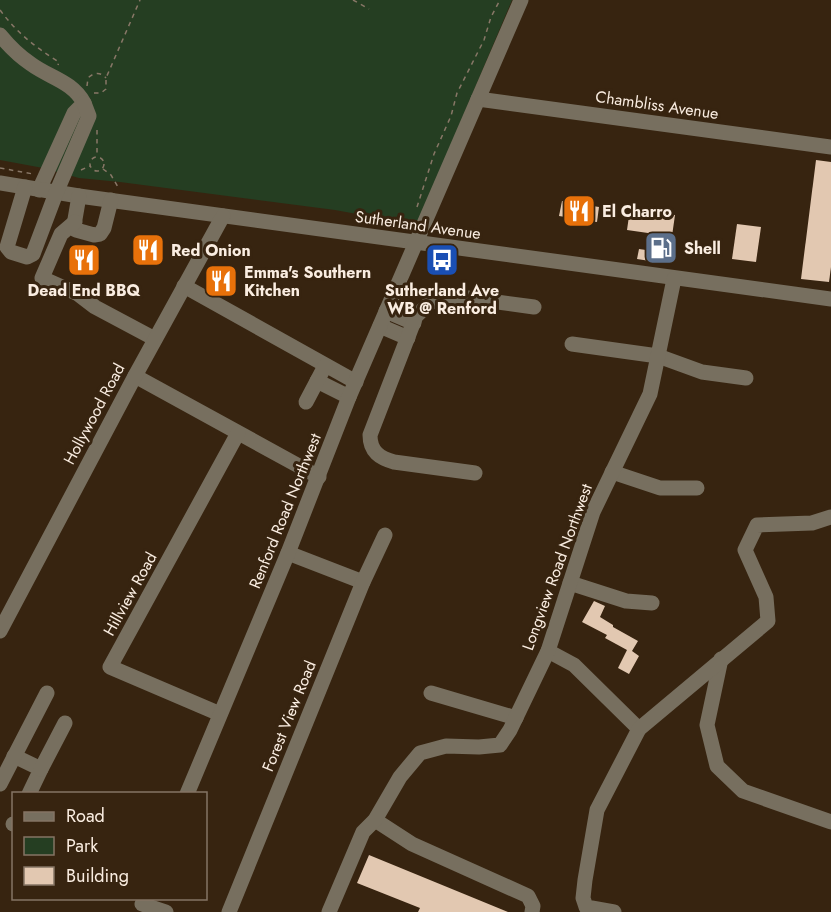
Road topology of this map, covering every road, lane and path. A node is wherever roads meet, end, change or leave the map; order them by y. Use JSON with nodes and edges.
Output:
{"nodes":[{"id":1,"x":140,"y":0,"type":"edge"},
{"id":2,"x":352,"y":0,"type":"edge"},
{"id":3,"x":500,"y":0,"type":"edge"},
{"id":4,"x":520,"y":0,"type":"edge"},
{"id":5,"x":369,"y":9,"type":"dead end"},
{"id":6,"x":0,"y":10,"type":"edge"},
{"id":7,"x":0,"y":34,"type":"edge"},
{"id":8,"x":56,"y":69,"type":"dead end"},
{"id":9,"x":106,"y":78,"type":"junction"},
{"id":10,"x":88,"y":95,"type":"junction"},
{"id":11,"x":478,"y":99,"type":"junction"},
{"id":12,"x":831,"y":147,"type":"edge"},
{"id":13,"x":103,"y":169,"type":"junction"},
{"id":14,"x":0,"y":183,"type":"edge"},
{"id":15,"x":32,"y":189,"type":"junction"},
{"id":16,"x":56,"y":193,"type":"junction"},
{"id":17,"x":115,"y":194,"type":"junction"},
{"id":18,"x":79,"y":196,"type":"junction"},
{"id":19,"x":416,"y":209,"type":"dead end"},
{"id":20,"x":223,"y":216,"type":"junction"},
{"id":21,"x":75,"y":222,"type":"junction"},
{"id":22,"x":416,"y":243,"type":"junction"},
{"id":23,"x":674,"y":279,"type":"junction"},
{"id":24,"x":412,"y":280,"type":"dead end"},
{"id":25,"x":184,"y":286,"type":"junction"},
{"id":26,"x":831,"y":299,"type":"edge"},
{"id":27,"x":534,"y":307,"type":"dead end"},
{"id":28,"x":386,"y":311,"type":"junction"},
{"id":29,"x":418,"y":316,"type":"junction"},
{"id":30,"x":380,"y":326,"type":"junction"},
{"id":31,"x":408,"y":338,"type":"junction"},
{"id":32,"x":155,"y":339,"type":"junction"},
{"id":33,"x":572,"y":344,"type":"dead end"},
{"id":34,"x":658,"y":356,"type":"junction"},
{"id":35,"x":325,"y":366,"type":"junction"},
{"id":36,"x":135,"y":376,"type":"junction"},
{"id":37,"x":746,"y":378,"type":"dead end"},
{"id":38,"x":317,"y":381,"type":"junction"},
{"id":39,"x":356,"y":382,"type":"junction"},
{"id":40,"x":349,"y":397,"type":"junction"},
{"id":41,"x":306,"y":402,"type":"dead end"},
{"id":42,"x":238,"y":433,"type":"junction"},
{"id":43,"x":612,"y":472,"type":"junction"},
{"id":44,"x":475,"y":473,"type":"dead end"},
{"id":45,"x":319,"y":477,"type":"junction"},
{"id":46,"x":697,"y":488,"type":"dead end"},
{"id":47,"x":831,"y":517,"type":"edge"},
{"id":48,"x":385,"y":535,"type":"dead end"},
{"id":49,"x":288,"y":553,"type":"junction"},
{"id":50,"x":363,"y":582,"type":"junction"},
{"id":51,"x":570,"y":583,"type":"junction"},
{"id":52,"x":652,"y":603,"type":"dead end"},
{"id":53,"x":0,"y":631,"type":"edge"},
{"id":54,"x":548,"y":651,"type":"junction"},
{"id":55,"x":721,"y":658,"type":"junction"},
{"id":56,"x":47,"y":693,"type":"dead end"},
{"id":57,"x":431,"y":693,"type":"dead end"},
{"id":58,"x":220,"y":714,"type":"junction"},
{"id":59,"x":65,"y":723,"type":"dead end"},
{"id":60,"x":513,"y":724,"type":"junction"},
{"id":61,"x":639,"y":729,"type":"junction"},
{"id":62,"x":14,"y":756,"type":"junction"},
{"id":63,"x":41,"y":769,"type":"junction"},
{"id":64,"x":0,"y":784,"type":"edge"},
{"id":65,"x":30,"y":792,"type":"edge"},
{"id":66,"x":188,"y":792,"type":"edge"},
{"id":67,"x":377,"y":814,"type":"junction"},
{"id":68,"x":831,"y":822,"type":"edge"},
{"id":69,"x":142,"y":905,"type":"edge"},
{"id":70,"x":166,"y":912,"type":"edge"},
{"id":71,"x":229,"y":912,"type":"edge"},
{"id":72,"x":329,"y":912,"type":"edge"},
{"id":73,"x":532,"y":912,"type":"edge"},
{"id":74,"x":614,"y":912,"type":"edge"}],
"edges":[{"from":1,"to":9,"type":"path"},
{"from":2,"to":5,"type":"path"},
{"from":3,"to":19,"type":"path"},
{"from":4,"to":11,"type":"street","name":"Renford Road Northwest"},
{"from":6,"to":8,"type":"path"},
{"from":7,"to":10,"type":"street"},
{"from":9,"to":10,"type":"path"},
{"from":9,"to":10,"type":"path"},
{"from":10,"to":15,"type":"street"},
{"from":10,"to":16,"type":"street"},
{"from":11,"to":12,"type":"street","name":"Chambliss Avenue"},
{"from":11,"to":22,"type":"street","name":"Renford Road Northwest"},
{"from":13,"to":13,"type":"path"},
{"from":13,"to":17,"type":"path"},
{"from":14,"to":15,"type":"street","name":"Sutherland Avenue"},
{"from":15,"to":16,"type":"street","name":"Sutherland Avenue"},
{"from":15,"to":16,"type":"street"},
{"from":16,"to":18,"type":"street","name":"Sutherland Avenue"},
{"from":17,"to":18,"type":"street","name":"Sutherland Avenue"},
{"from":17,"to":20,"type":"street","name":"Sutherland Avenue"},
{"from":17,"to":21,"type":"street"},
{"from":18,"to":21,"type":"street"},
{"from":20,"to":22,"type":"street","name":"Sutherland Avenue"},
{"from":20,"to":25,"type":"street","name":"Hollywood Road"},
{"from":21,"to":32,"type":"street"},
{"from":22,"to":23,"type":"street","name":"Sutherland Avenue"},
{"from":22,"to":28,"type":"street","name":"Renford Road Northwest"},
{"from":23,"to":26,"type":"street","name":"Sutherland Avenue"},
{"from":23,"to":34,"type":"street","name":"Longview Road Northwest"},
{"from":24,"to":29,"type":"path"},
{"from":25,"to":32,"type":"street","name":"Hollywood Road"},
{"from":25,"to":35,"type":"street"},
{"from":27,"to":29,"type":"street"},
{"from":28,"to":29,"type":"street"},
{"from":28,"to":30,"type":"street","name":"Renford Road Northwest"},
{"from":29,"to":31,"type":"street"},
{"from":30,"to":31,"type":"street"},
{"from":30,"to":39,"type":"street","name":"Renford Road Northwest"},
{"from":31,"to":44,"type":"street"},
{"from":32,"to":36,"type":"street","name":"Hollywood Road"},
{"from":33,"to":34,"type":"street"},
{"from":34,"to":37,"type":"street"},
{"from":34,"to":43,"type":"street","name":"Longview Road Northwest"},
{"from":35,"to":38,"type":"street"},
{"from":35,"to":39,"type":"street"},
{"from":36,"to":42,"type":"street"},
{"from":36,"to":53,"type":"street","name":"Hollywood Road"},
{"from":38,"to":40,"type":"street"},
{"from":38,"to":41,"type":"street"},
{"from":39,"to":40,"type":"street","name":"Renford Road Northwest"},
{"from":40,"to":45,"type":"street","name":"Renford Road Northwest"},
{"from":42,"to":45,"type":"street"},
{"from":42,"to":58,"type":"street","name":"Hillview Road"},
{"from":43,"to":46,"type":"street"},
{"from":43,"to":51,"type":"street","name":"Longview Road Northwest"},
{"from":45,"to":49,"type":"street","name":"Renford Road Northwest"},
{"from":47,"to":55,"type":"street"},
{"from":48,"to":50,"type":"street","name":"Forest View Road"},
{"from":49,"to":50,"type":"street"},
{"from":49,"to":58,"type":"street","name":"Renford Road Northwest"},
{"from":50,"to":71,"type":"street","name":"Forest View Road"},
{"from":51,"to":52,"type":"street"},
{"from":51,"to":54,"type":"street","name":"Longview Road Northwest"},
{"from":54,"to":60,"type":"street","name":"Longview Road Northwest"},
{"from":54,"to":61,"type":"street"},
{"from":55,"to":61,"type":"street"},
{"from":55,"to":68,"type":"street"},
{"from":56,"to":62,"type":"street"},
{"from":57,"to":60,"type":"street"},
{"from":58,"to":66,"type":"street","name":"Renford Road Northwest"},
{"from":59,"to":63,"type":"street"},
{"from":60,"to":67,"type":"street"},
{"from":61,"to":74,"type":"street"},
{"from":62,"to":63,"type":"street"},
{"from":62,"to":64,"type":"street"},
{"from":63,"to":65,"type":"street"},
{"from":67,"to":72,"type":"street"},
{"from":67,"to":73,"type":"street"},
{"from":69,"to":70,"type":"street"}]}
